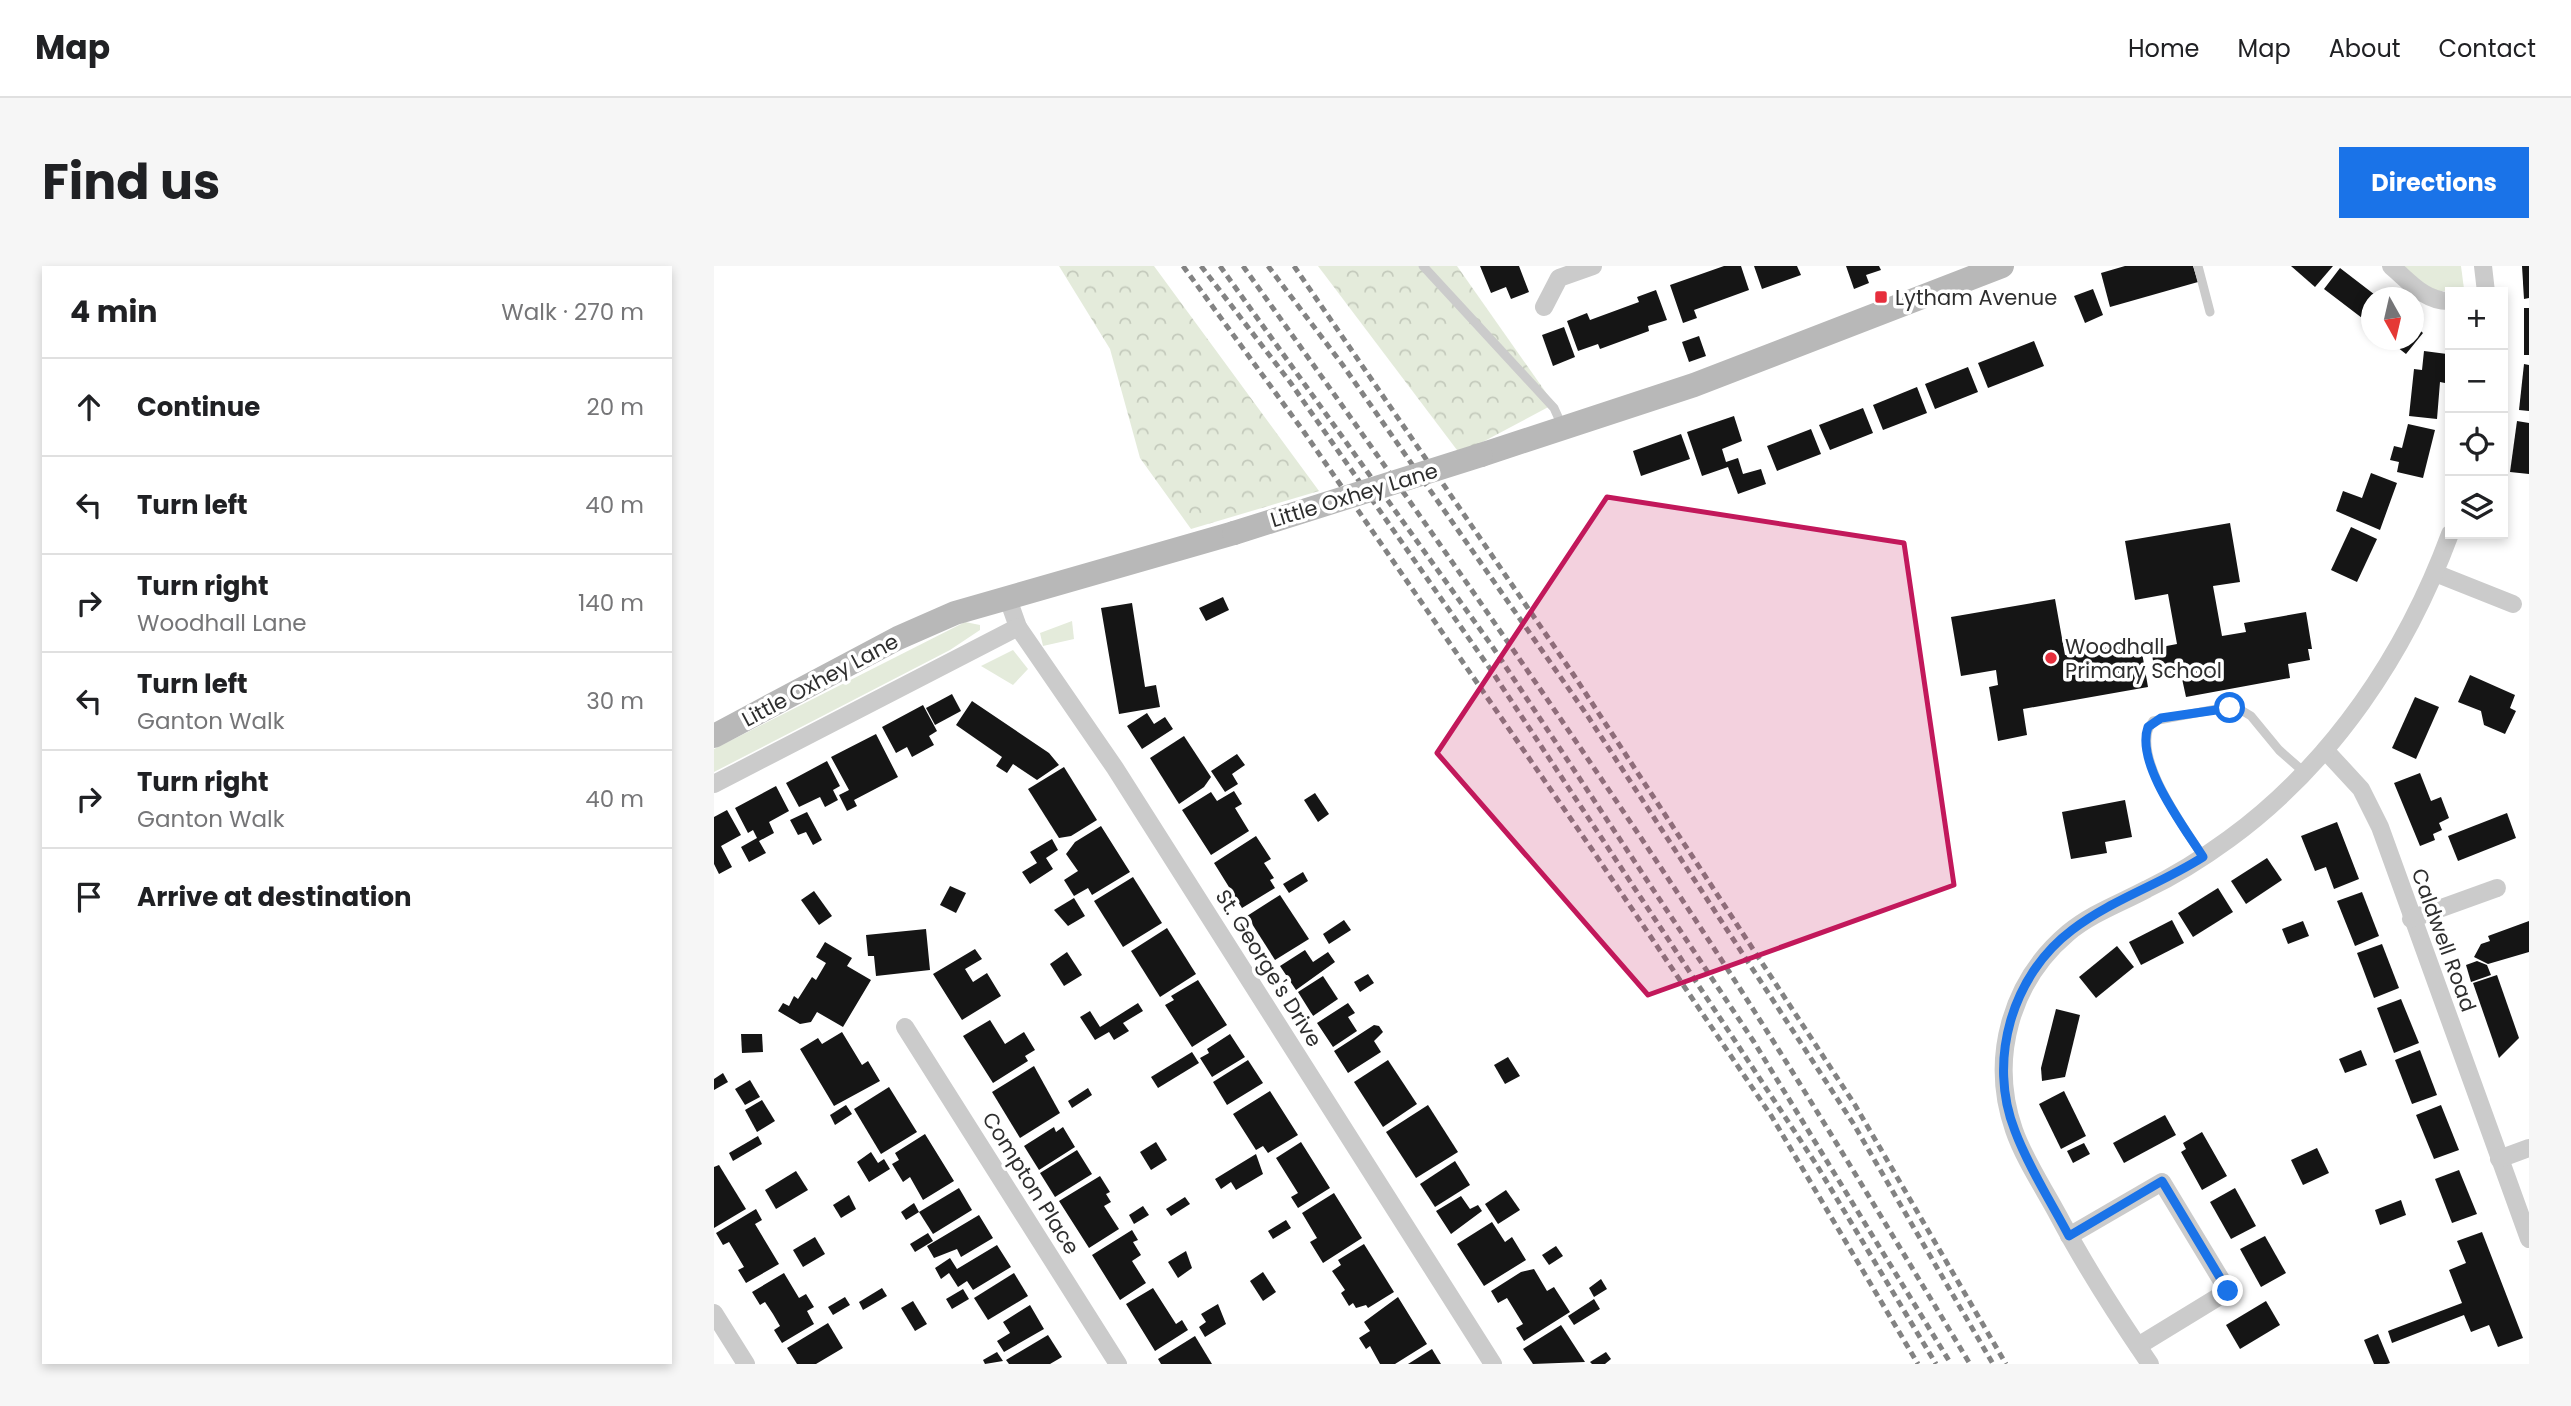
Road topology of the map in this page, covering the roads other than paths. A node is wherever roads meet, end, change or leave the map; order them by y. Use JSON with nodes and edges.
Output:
{"nodes":[{"id":1,"x":1423,"y":266,"type":"edge"},
{"id":2,"x":1593,"y":266,"type":"edge"},
{"id":3,"x":2002,"y":266,"type":"edge"},
{"id":4,"x":2198,"y":266,"type":"edge"},
{"id":5,"x":2391,"y":266,"type":"edge"},
{"id":6,"x":2483,"y":266,"type":"edge"},
{"id":7,"x":2485,"y":287,"type":"edge"},
{"id":8,"x":2445,"y":300,"type":"edge"},
{"id":9,"x":1544,"y":307,"type":"dead end"},
{"id":10,"x":2210,"y":312,"type":"dead end"},
{"id":11,"x":1564,"y":429,"type":"junction"},
{"id":12,"x":2448,"y":539,"type":"edge"},
{"id":13,"x":2435,"y":573,"type":"junction"},
{"id":14,"x":1007,"y":596,"type":"junction"},
{"id":15,"x":2513,"y":604,"type":"dead end"},
{"id":16,"x":1018,"y":628,"type":"junction"},
{"id":17,"x":714,"y":736,"type":"edge"},
{"id":18,"x":2325,"y":750,"type":"junction"},
{"id":19,"x":2304,"y":772,"type":"junction"},
{"id":20,"x":714,"y":784,"type":"edge"},
{"id":21,"x":2203,"y":857,"type":"junction"},
{"id":22,"x":2497,"y":888,"type":"dead end"},
{"id":23,"x":2411,"y":919,"type":"junction"},
{"id":24,"x":905,"y":1027,"type":"dead end"},
{"id":25,"x":2529,"y":1149,"type":"edge"},
{"id":26,"x":2500,"y":1158,"type":"junction"},
{"id":27,"x":2069,"y":1236,"type":"junction"},
{"id":28,"x":2529,"y":1239,"type":"edge"},
{"id":29,"x":714,"y":1313,"type":"edge"},
{"id":30,"x":2138,"y":1346,"type":"junction"},
{"id":31,"x":1112,"y":1362,"type":"edge"},
{"id":32,"x":746,"y":1364,"type":"edge"},
{"id":33,"x":1493,"y":1364,"type":"edge"},
{"id":34,"x":2150,"y":1364,"type":"edge"}],
"edges":[{"from":1,"to":11,"type":"lane"},
{"from":2,"to":9,"type":"street"},
{"from":3,"to":11,"type":"main road","name":"Little Oxhey Lane"},
{"from":4,"to":10,"type":"lane"},
{"from":5,"to":8,"type":"street"},
{"from":6,"to":7,"type":"street"},
{"from":11,"to":14,"type":"main road","name":"Little Oxhey Lane","bridge":true},
{"from":12,"to":13,"type":"street"},
{"from":13,"to":15,"type":"street"},
{"from":13,"to":18,"type":"street"},
{"from":14,"to":16,"type":"street","name":"St. George's Drive"},
{"from":14,"to":17,"type":"main road","name":"Little Oxhey Lane"},
{"from":16,"to":20,"type":"street","name":"Little Oxhey Lane"},
{"from":16,"to":33,"type":"street","name":"St. George's Drive"},
{"from":18,"to":19,"type":"street"},
{"from":18,"to":23,"type":"street","name":"Caldwell Road"},
{"from":19,"to":21,"type":"street"},
{"from":19,"to":21,"type":"lane"},
{"from":21,"to":27,"type":"street"},
{"from":22,"to":23,"type":"street"},
{"from":23,"to":26,"type":"street","name":"Caldwell Road"},
{"from":24,"to":31,"type":"street","name":"Compton Place"},
{"from":25,"to":26,"type":"street"},
{"from":26,"to":28,"type":"street","name":"Caldwell Road"},
{"from":27,"to":30,"type":"street"},
{"from":27,"to":30,"type":"street"},
{"from":29,"to":32,"type":"street"},
{"from":30,"to":34,"type":"street"}]}
